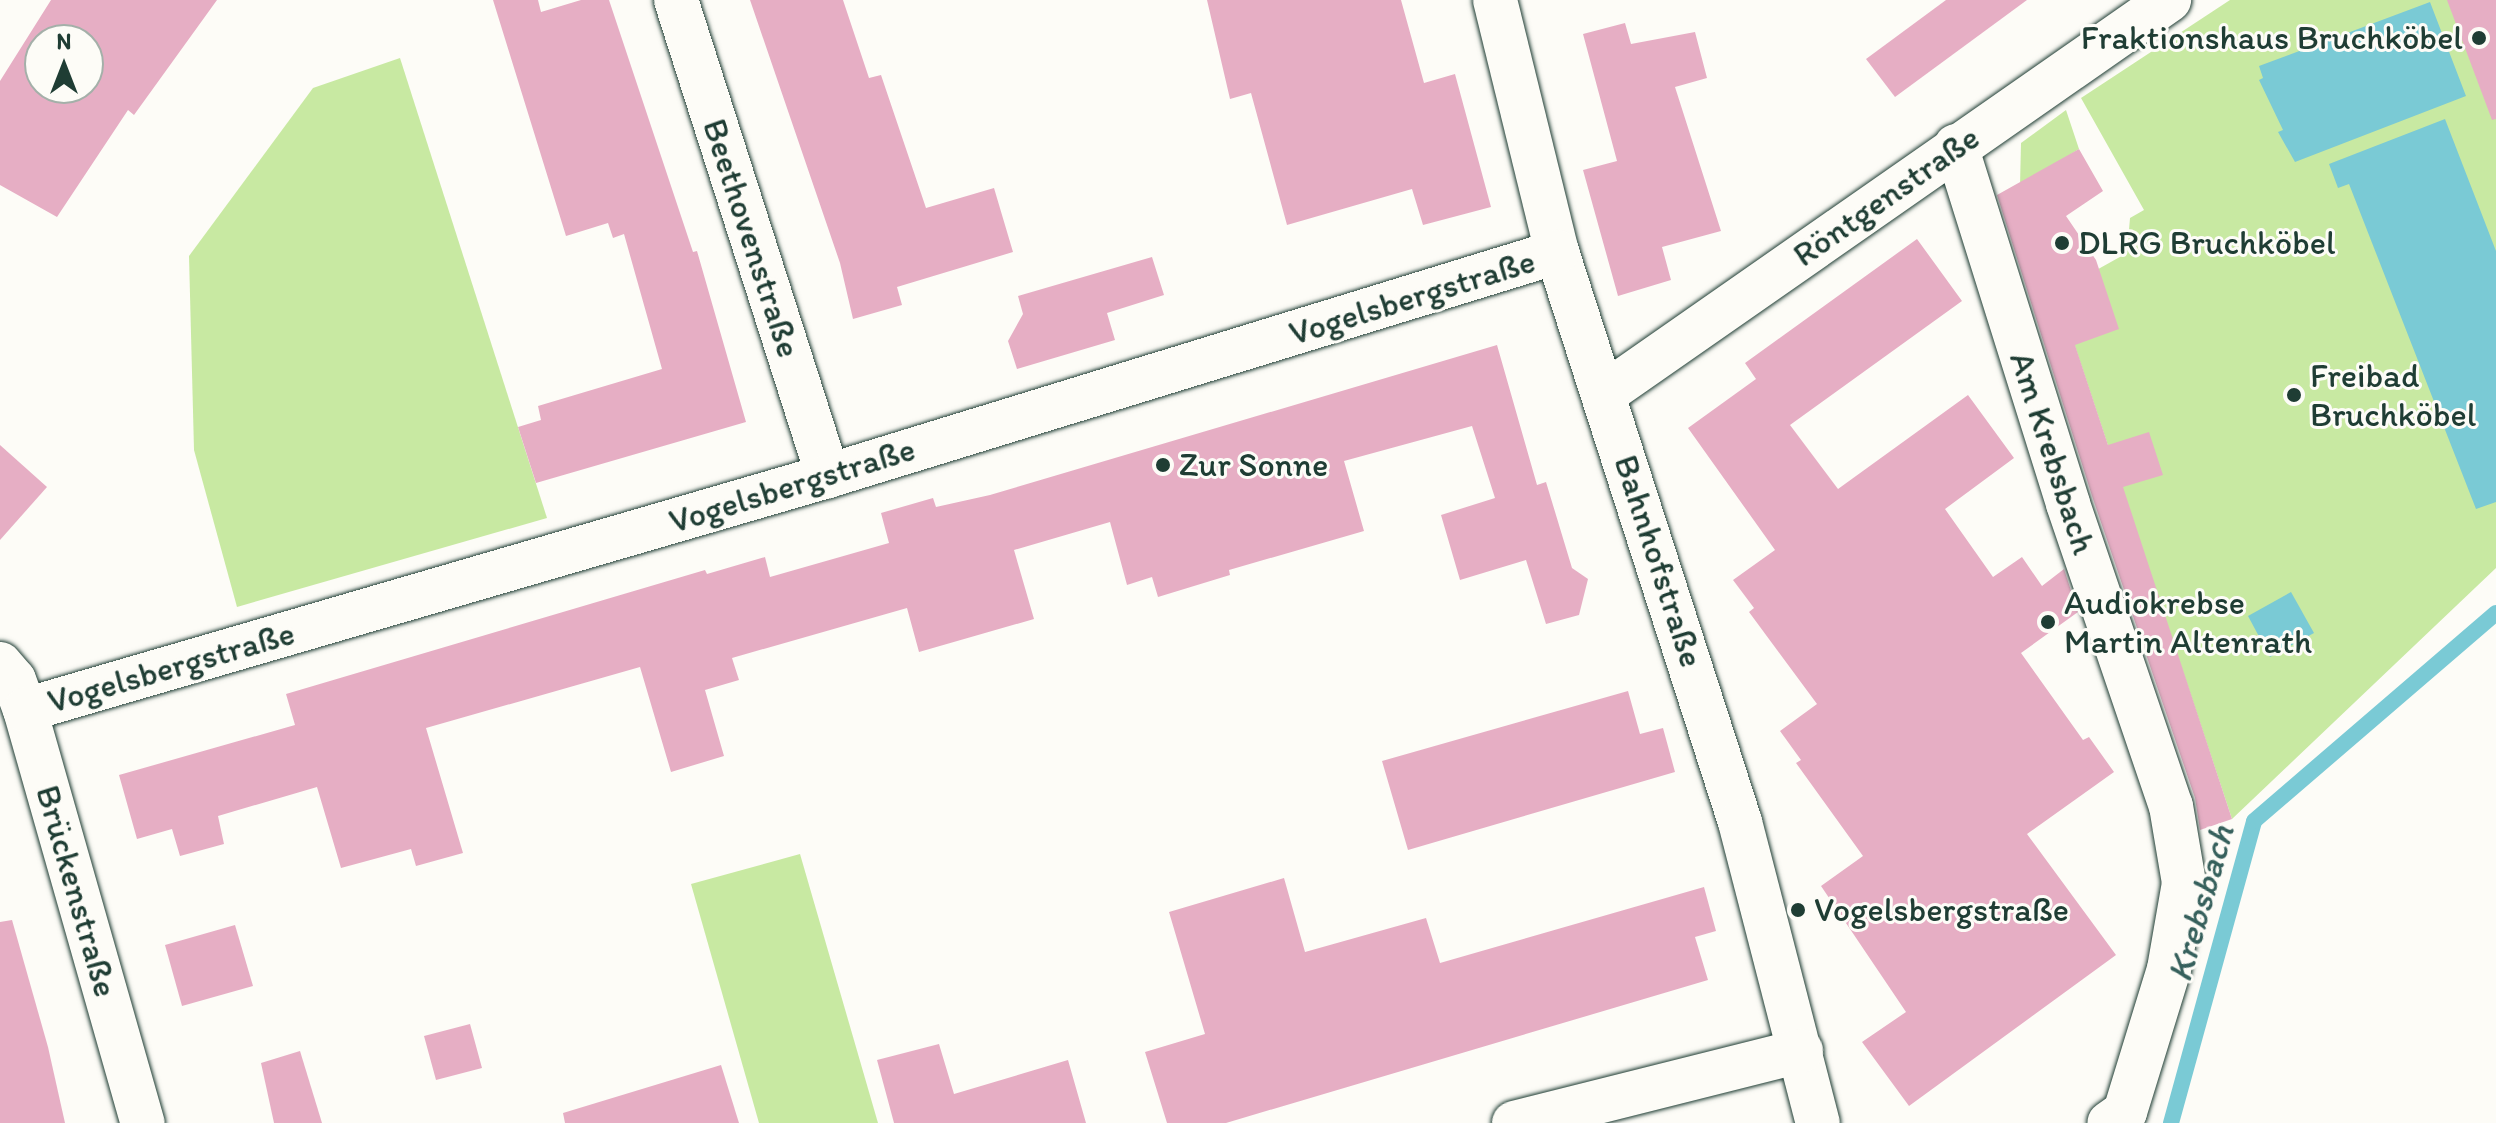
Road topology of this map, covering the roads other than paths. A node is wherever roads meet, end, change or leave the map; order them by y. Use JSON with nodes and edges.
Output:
{"nodes":[{"id":1,"x":676,"y":0,"type":"edge"},
{"id":2,"x":1495,"y":0,"type":"edge"},
{"id":3,"x":2169,"y":0,"type":"edge"},
{"id":4,"x":1956,"y":146,"type":"junction"},
{"id":5,"x":1557,"y":252,"type":"junction"},
{"id":6,"x":1604,"y":394,"type":"junction"},
{"id":7,"x":828,"y":476,"type":"junction"},
{"id":8,"x":0,"y":664,"type":"edge"},
{"id":9,"x":25,"y":710,"type":"junction"},
{"id":10,"x":1801,"y":1051,"type":"junction"},
{"id":11,"x":143,"y":1123,"type":"edge"},
{"id":12,"x":1514,"y":1123,"type":"edge"},
{"id":13,"x":1818,"y":1123,"type":"edge"},
{"id":14,"x":2109,"y":1123,"type":"edge"}],
"edges":[{"from":1,"to":7,"type":"street","name":"Beethovenstraße"},
{"from":2,"to":5,"type":"street","name":"Bahnhofstraße"},
{"from":3,"to":4,"type":"street","name":"Röntgenstraße"},
{"from":4,"to":6,"type":"street","name":"Röntgenstraße"},
{"from":4,"to":14,"type":"street","name":"Am Krebsbach"},
{"from":5,"to":6,"type":"street","name":"Bahnhofstraße"},
{"from":5,"to":7,"type":"street","name":"Vogelsbergstraße"},
{"from":6,"to":10,"type":"street","name":"Bahnhofstraße"},
{"from":7,"to":9,"type":"street","name":"Vogelsbergstraße"},
{"from":8,"to":9,"type":"street","name":"Brückenstraße"},
{"from":9,"to":11,"type":"street","name":"Brückenstraße"},
{"from":10,"to":12,"type":"street"},
{"from":10,"to":13,"type":"street","name":"Bahnhofstraße"}]}
